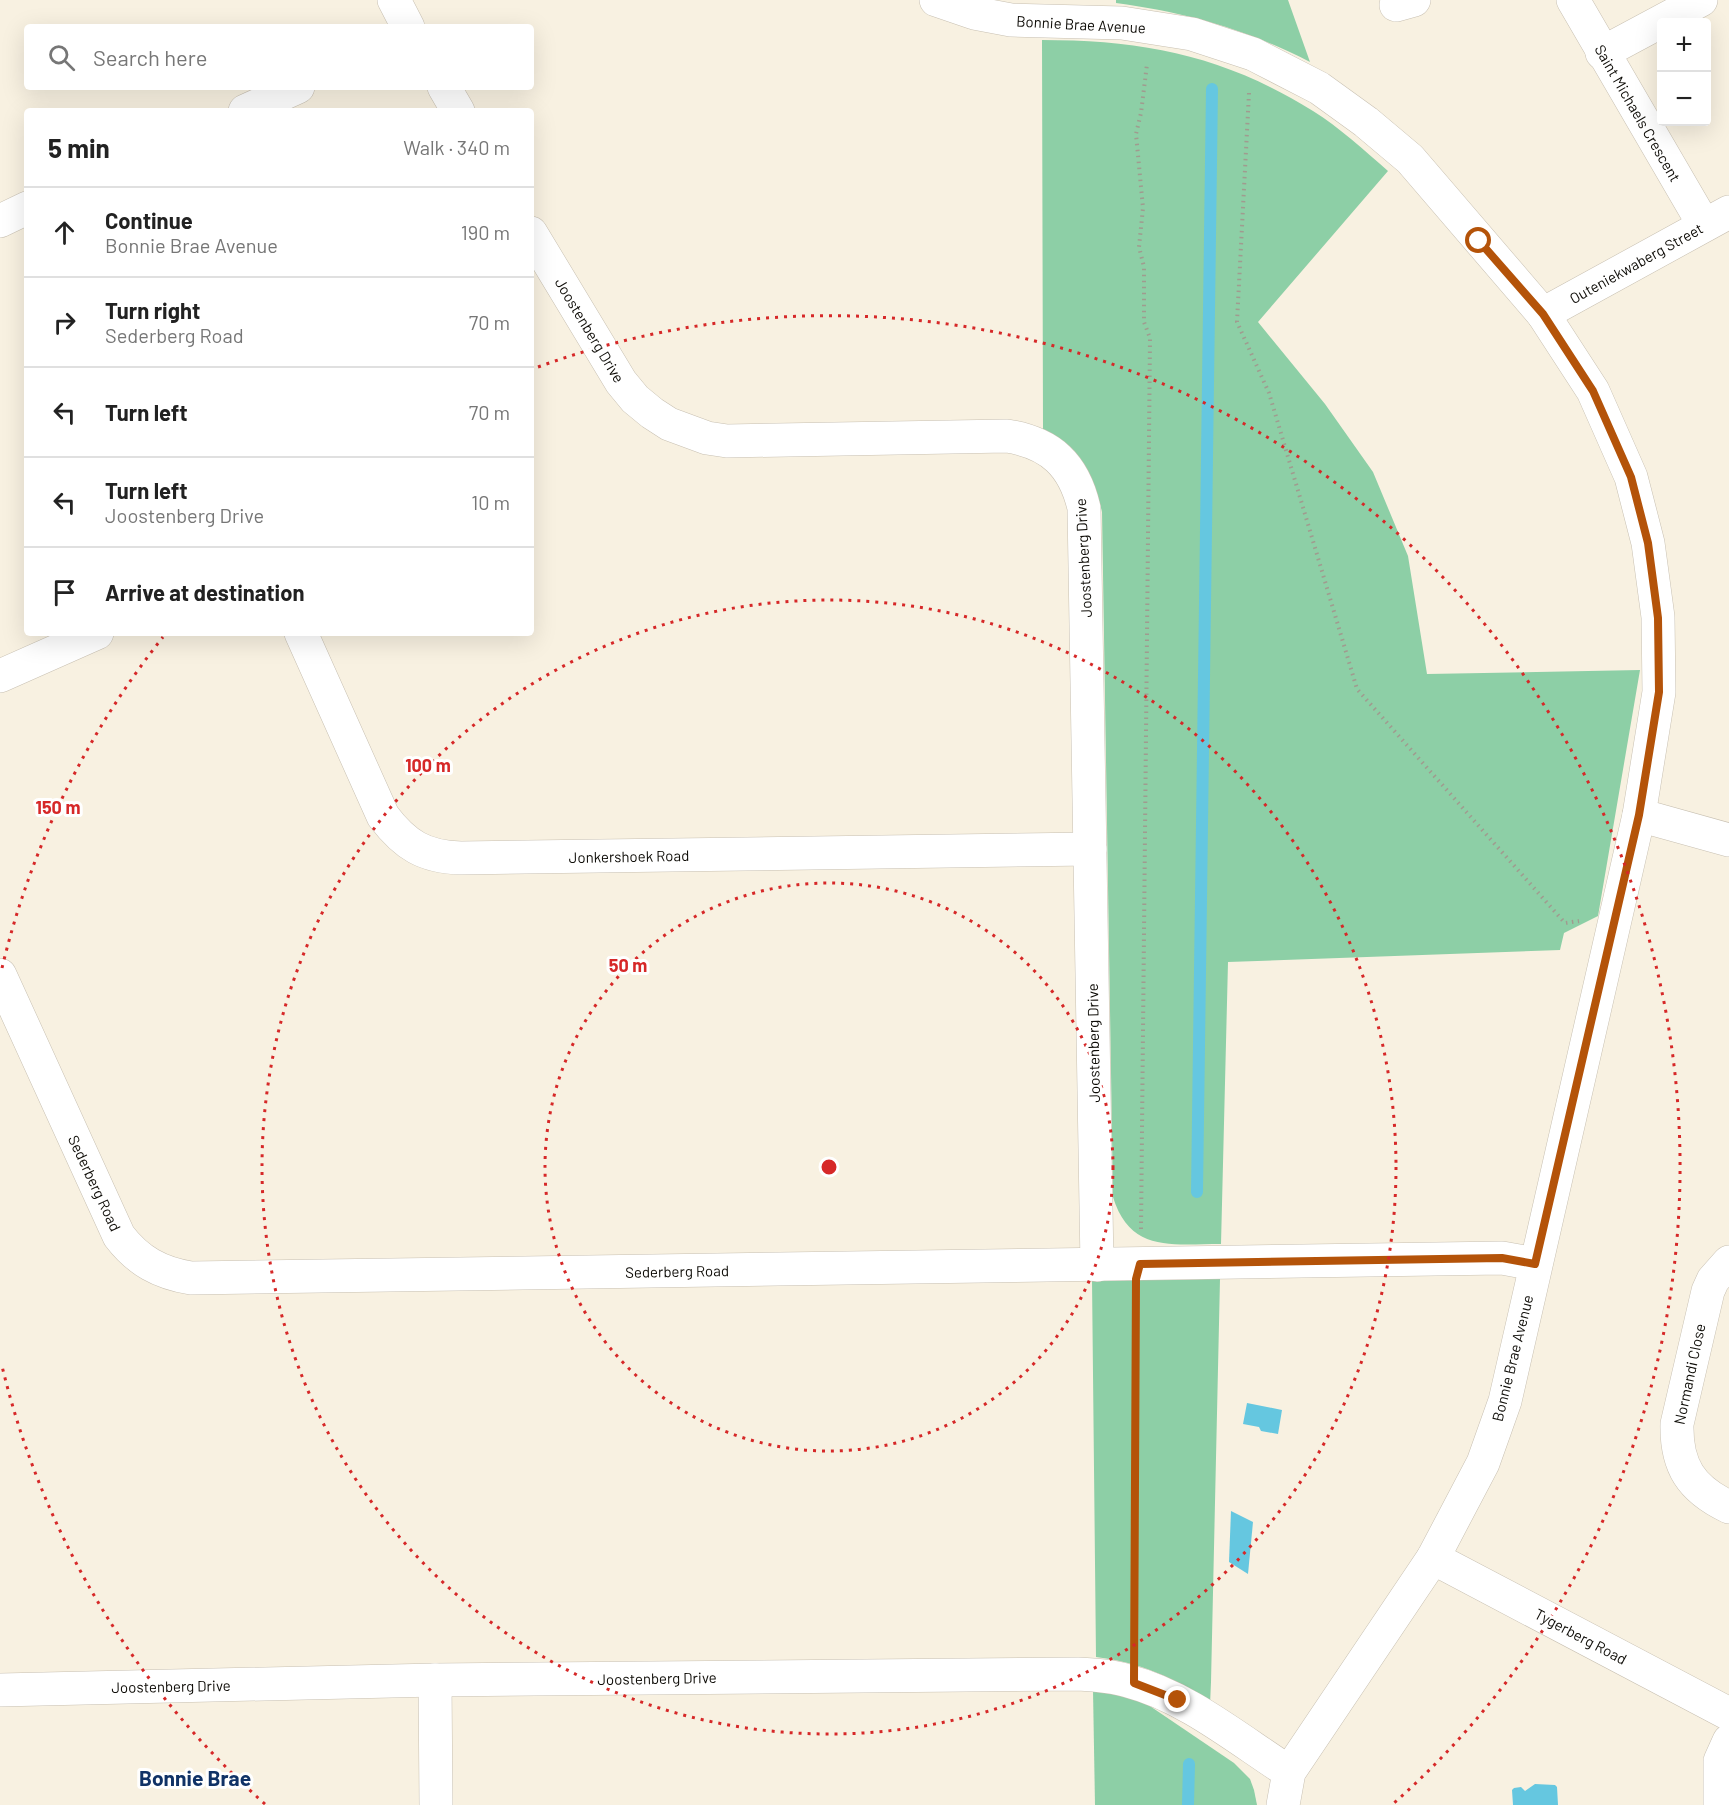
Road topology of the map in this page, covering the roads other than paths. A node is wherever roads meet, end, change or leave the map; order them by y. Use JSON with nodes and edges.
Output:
{"nodes":[{"id":1,"x":394,"y":0,"type":"edge"},
{"id":2,"x":936,"y":0,"type":"edge"},
{"id":3,"x":1573,"y":0,"type":"edge"},
{"id":4,"x":1701,"y":0,"type":"edge"},
{"id":5,"x":406,"y":24,"type":"edge"},
{"id":6,"x":1602,"y":53,"type":"junction"},
{"id":7,"x":291,"y":90,"type":"edge"},
{"id":8,"x":446,"y":90,"type":"edge"},
{"id":9,"x":252,"y":108,"type":"edge"},
{"id":10,"x":456,"y":108,"type":"edge"},
{"id":11,"x":24,"y":209,"type":"edge"},
{"id":12,"x":1717,"y":219,"type":"edge"},
{"id":13,"x":0,"y":220,"type":"edge"},
{"id":14,"x":534,"y":237,"type":"edge"},
{"id":15,"x":1543,"y":314,"type":"junction"},
{"id":16,"x":90,"y":636,"type":"edge"},
{"id":17,"x":302,"y":636,"type":"edge"},
{"id":18,"x":0,"y":676,"type":"edge"},
{"id":19,"x":1639,"y":815,"type":"junction"},
{"id":20,"x":1729,"y":840,"type":"edge"},
{"id":21,"x":1090,"y":849,"type":"junction"},
{"id":22,"x":0,"y":975,"type":"edge"},
{"id":23,"x":1729,"y":1262,"type":"edge"},
{"id":24,"x":1535,"y":1264,"type":"junction"},
{"id":25,"x":1097,"y":1265,"type":"junction"},
{"id":26,"x":1729,"y":1507,"type":"edge"},
{"id":27,"x":1433,"y":1558,"type":"junction"},
{"id":28,"x":435,"y":1680,"type":"junction"},
{"id":29,"x":0,"y":1690,"type":"edge"},
{"id":30,"x":1729,"y":1714,"type":"edge"},
{"id":31,"x":1729,"y":1741,"type":"edge"},
{"id":32,"x":1289,"y":1772,"type":"junction"},
{"id":33,"x":436,"y":1805,"type":"edge"},
{"id":34,"x":1283,"y":1805,"type":"edge"},
{"id":35,"x":1720,"y":1805,"type":"edge"}],
"edges":[{"from":1,"to":5,"type":"street"},
{"from":2,"to":15,"type":"street","name":"Bonnie Brae Avenue"},
{"from":3,"to":6,"type":"street","name":"Saint Michaels Crescent"},
{"from":4,"to":6,"type":"street"},
{"from":6,"to":12,"type":"street","name":"Saint Michaels Crescent"},
{"from":7,"to":9,"type":"street"},
{"from":8,"to":10,"type":"street"},
{"from":11,"to":13,"type":"street"},
{"from":12,"to":15,"type":"street","name":"Outeniekwaberg Street"},
{"from":14,"to":21,"type":"street","name":"Joostenberg Drive"},
{"from":15,"to":19,"type":"street","name":"Bonnie Brae Avenue"},
{"from":16,"to":18,"type":"street"},
{"from":17,"to":21,"type":"street","name":"Jonkershoek Road"},
{"from":19,"to":20,"type":"street"},
{"from":19,"to":24,"type":"street","name":"Bonnie Brae Avenue"},
{"from":21,"to":25,"type":"street","name":"Joostenberg Drive"},
{"from":22,"to":25,"type":"street","name":"Sederberg Road"},
{"from":23,"to":26,"type":"street","name":"Normandi Close"},
{"from":24,"to":25,"type":"street","name":"Sederberg Road"},
{"from":24,"to":27,"type":"street","name":"Bonnie Brae Avenue"},
{"from":27,"to":30,"type":"street","name":"Tygerberg Road"},
{"from":27,"to":32,"type":"street","name":"Bonnie Brae Avenue"},
{"from":28,"to":29,"type":"street","name":"Joostenberg Drive"},
{"from":28,"to":32,"type":"street","name":"Joostenberg Drive"},
{"from":28,"to":33,"type":"street"},
{"from":31,"to":35,"type":"street"},
{"from":32,"to":34,"type":"street","name":"Bonnie Brae Avenue"}]}
